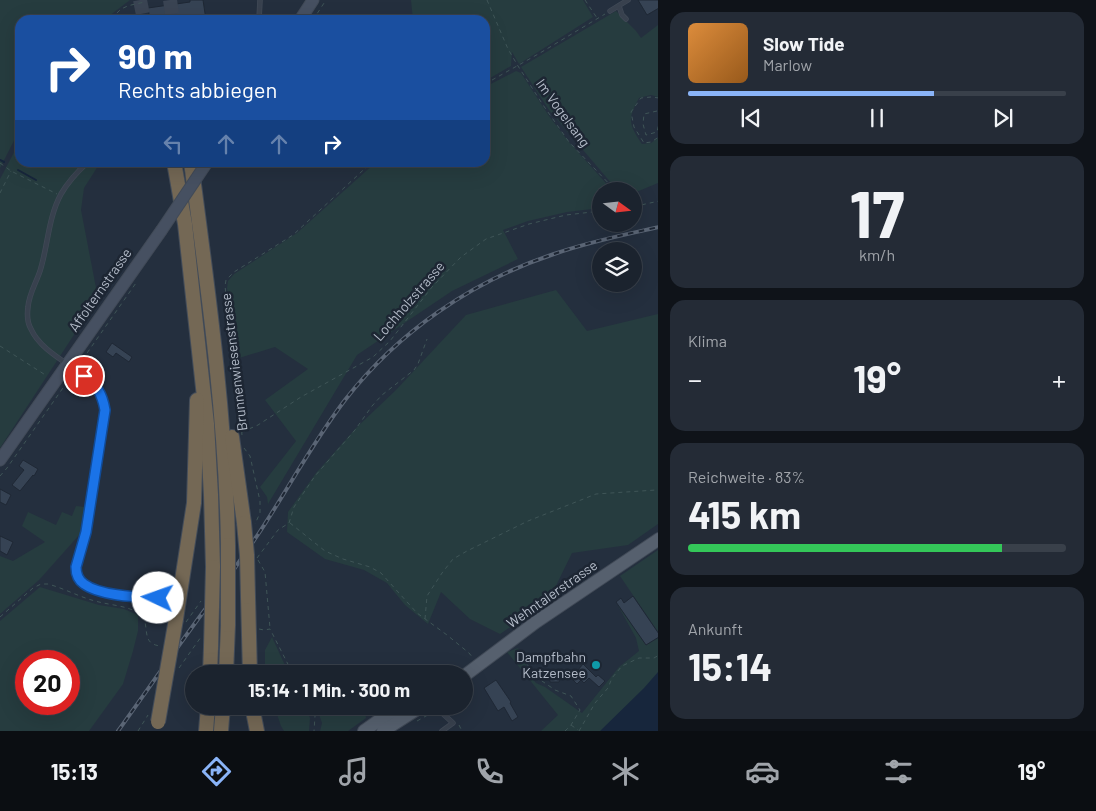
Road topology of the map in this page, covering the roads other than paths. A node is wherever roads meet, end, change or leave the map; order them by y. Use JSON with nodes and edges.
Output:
{"nodes":[{"id":1,"x":260,"y":0,"type":"edge"},
{"id":2,"x":313,"y":0,"type":"edge"},
{"id":3,"x":628,"y":0,"type":"edge"},
{"id":4,"x":619,"y":6,"type":"junction"},
{"id":5,"x":610,"y":11,"type":"road end"},
{"id":6,"x":259,"y":15,"type":"edge"},
{"id":7,"x":303,"y":15,"type":"edge"},
{"id":8,"x":626,"y":19,"type":"dead end"},
{"id":9,"x":83,"y":167,"type":"edge"},
{"id":10,"x":175,"y":167,"type":"edge"},
{"id":11,"x":192,"y":167,"type":"edge"},
{"id":12,"x":203,"y":167,"type":"edge"},
{"id":13,"x":194,"y":307,"type":"junction"},
{"id":14,"x":67,"y":365,"type":"junction"},
{"id":15,"x":219,"y":384,"type":"junction"},
{"id":16,"x":0,"y":460,"type":"edge"},
{"id":17,"x":658,"y":539,"type":"edge"},
{"id":18,"x":182,"y":584,"type":"junction"},
{"id":19,"x":210,"y":665,"type":"edge"},
{"id":20,"x":226,"y":665,"type":"edge"},
{"id":21,"x":250,"y":665,"type":"edge"},
{"id":22,"x":473,"y":670,"type":"edge"},
{"id":23,"x":207,"y":715,"type":"edge"},
{"id":24,"x":222,"y":715,"type":"edge"},
{"id":25,"x":254,"y":715,"type":"edge"},
{"id":26,"x":387,"y":715,"type":"edge"},
{"id":27,"x":408,"y":715,"type":"edge"},
{"id":28,"x":444,"y":715,"type":"edge"},
{"id":29,"x":155,"y":722,"type":"edge"},
{"id":30,"x":206,"y":731,"type":"edge"},
{"id":31,"x":221,"y":731,"type":"edge"},
{"id":32,"x":257,"y":731,"type":"edge"},
{"id":33,"x":364,"y":731,"type":"edge"},
{"id":34,"x":383,"y":731,"type":"edge"},
{"id":35,"x":442,"y":731,"type":"edge"}],
"edges":[{"from":1,"to":6,"type":"lane"},
{"from":2,"to":7,"type":"street"},
{"from":3,"to":4,"type":"lane"},
{"from":4,"to":5,"type":"lane"},
{"from":4,"to":8,"type":"lane"},
{"from":9,"to":14,"type":"lane"},
{"from":10,"to":13,"type":"highway"},
{"from":11,"to":15,"type":"highway"},
{"from":12,"to":14,"type":"street","name":"Affolternstrasse","bridge":true},
{"from":13,"to":18,"type":"highway"},
{"from":13,"to":19,"type":"highway","bridge":true},
{"from":14,"to":16,"type":"street","name":"Affolternstrasse"},
{"from":14,"to":18,"type":"lane"},
{"from":15,"to":20,"type":"highway","bridge":true},
{"from":15,"to":21,"type":"highway","bridge":true},
{"from":17,"to":22,"type":"main road","name":"Wehntalerstrasse"},
{"from":18,"to":29,"type":"highway","bridge":true},
{"from":23,"to":30,"type":"highway"},
{"from":24,"to":31,"type":"highway"},
{"from":25,"to":32,"type":"highway"},
{"from":26,"to":33,"type":"main road"},
{"from":27,"to":34,"type":"main road"},
{"from":28,"to":35,"type":"lane"}]}
